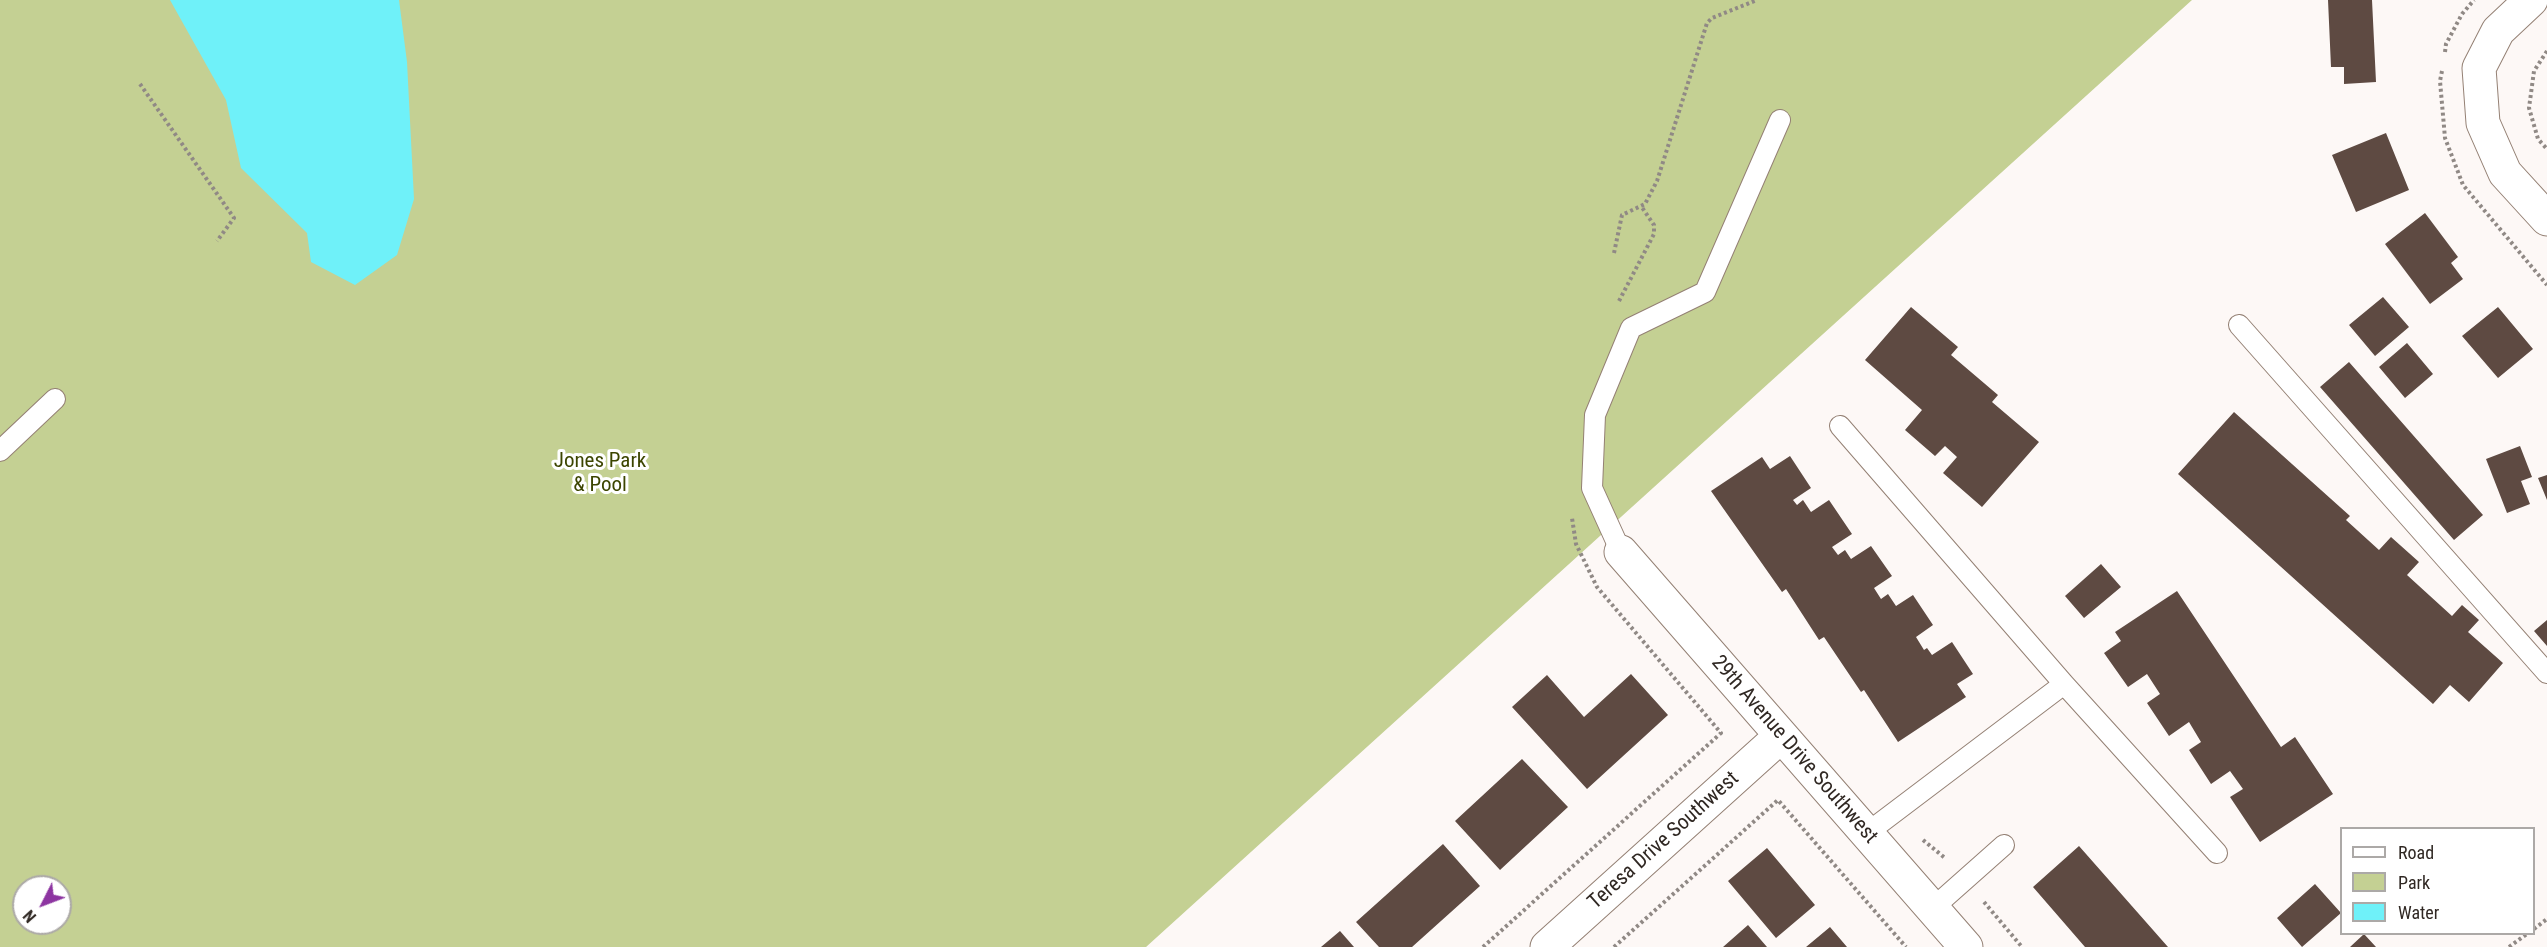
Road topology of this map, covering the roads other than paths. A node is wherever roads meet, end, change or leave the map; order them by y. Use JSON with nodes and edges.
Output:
{"nodes":[{"id":1,"x":2531,"y":0,"type":"edge"},
{"id":2,"x":1780,"y":120,"type":"dead end"},
{"id":3,"x":2547,"y":219,"type":"edge"},
{"id":4,"x":2239,"y":325,"type":"dead end"},
{"id":5,"x":55,"y":399,"type":"dead end"},
{"id":6,"x":1840,"y":426,"type":"dead end"},
{"id":7,"x":0,"y":451,"type":"edge"},
{"id":8,"x":1621,"y":552,"type":"joint"},
{"id":9,"x":2547,"y":673,"type":"edge"},
{"id":10,"x":2064,"y":684,"type":"junction"},
{"id":11,"x":1781,"y":736,"type":"junction"},
{"id":12,"x":1867,"y":833,"type":"junction"},
{"id":13,"x":2004,"y":845,"type":"dead end"},
{"id":14,"x":2217,"y":854,"type":"dead end"},
{"id":15,"x":1933,"y":908,"type":"junction"},
{"id":16,"x":1546,"y":947,"type":"edge"},
{"id":17,"x":1966,"y":947,"type":"edge"}],
"edges":[{"from":1,"to":3,"type":"street"},
{"from":2,"to":8,"type":"lane"},
{"from":4,"to":9,"type":"lane"},
{"from":5,"to":7,"type":"lane"},
{"from":6,"to":10,"type":"lane"},
{"from":8,"to":11,"type":"street","name":"29th Avenue Drive Southwest"},
{"from":10,"to":12,"type":"lane"},
{"from":10,"to":14,"type":"lane"},
{"from":11,"to":12,"type":"street","name":"29th Avenue Drive Southwest"},
{"from":11,"to":16,"type":"street","name":"Teresa Drive Southwest"},
{"from":12,"to":15,"type":"street","name":"29th Avenue Drive Southwest"},
{"from":13,"to":15,"type":"lane"},
{"from":15,"to":17,"type":"street","name":"29th Avenue Drive Southwest"}]}
